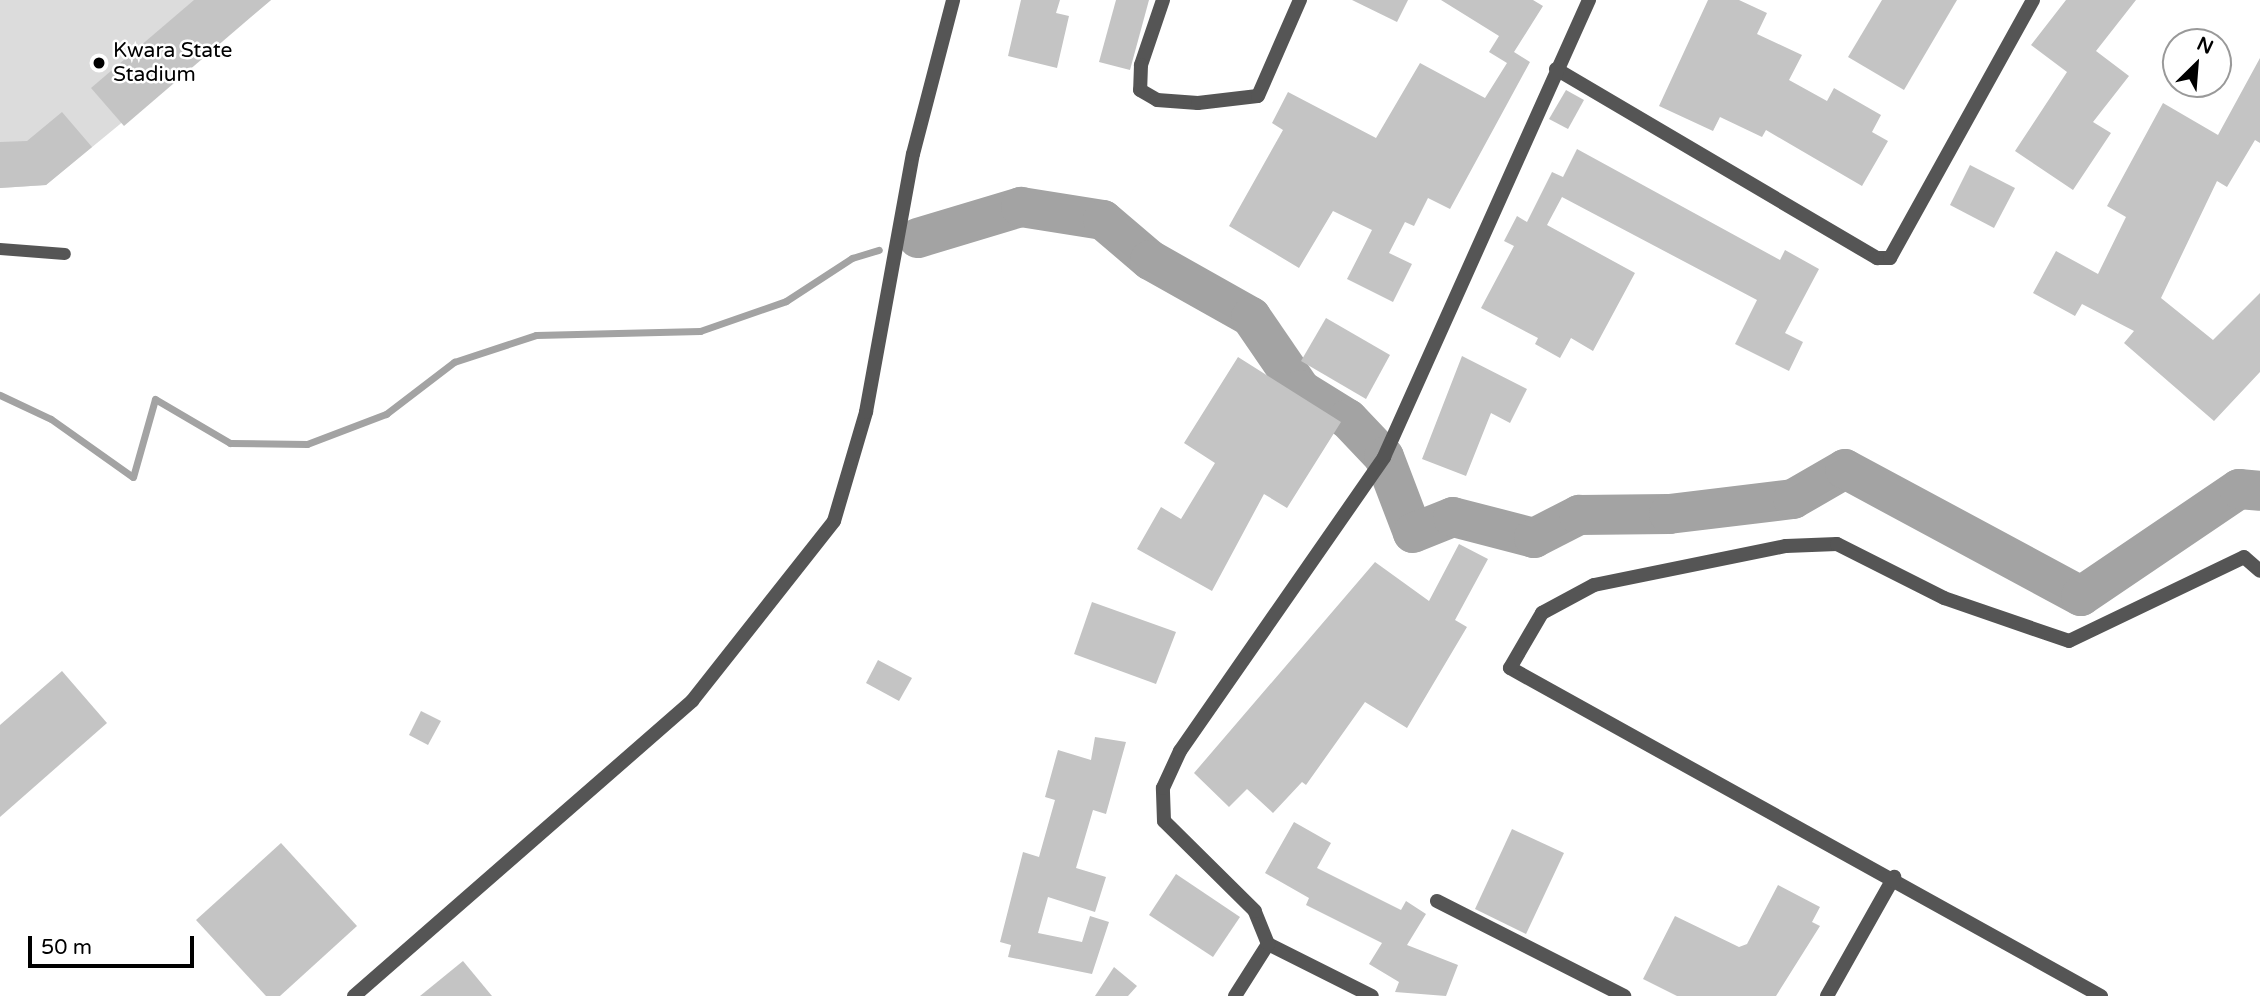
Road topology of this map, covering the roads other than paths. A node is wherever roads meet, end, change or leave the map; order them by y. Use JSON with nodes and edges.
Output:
{"nodes":[{"id":1,"x":953,"y":0,"type":"edge"},
{"id":2,"x":1163,"y":0,"type":"edge"},
{"id":3,"x":1300,"y":0,"type":"edge"},
{"id":4,"x":1589,"y":0,"type":"edge"},
{"id":5,"x":2033,"y":0,"type":"edge"},
{"id":6,"x":1556,"y":69,"type":"junction"},
{"id":7,"x":0,"y":249,"type":"edge"},
{"id":8,"x":65,"y":254,"type":"dead end"},
{"id":9,"x":2260,"y":571,"type":"edge"},
{"id":10,"x":1894,"y":877,"type":"junction"},
{"id":11,"x":1437,"y":901,"type":"dead end"},
{"id":12,"x":1268,"y":944,"type":"junction"},
{"id":13,"x":354,"y":996,"type":"edge"},
{"id":14,"x":1235,"y":996,"type":"edge"},
{"id":15,"x":1372,"y":996,"type":"edge"},
{"id":16,"x":1624,"y":996,"type":"edge"},
{"id":17,"x":1827,"y":996,"type":"edge"},
{"id":18,"x":2101,"y":996,"type":"edge"}],
"edges":[{"from":1,"to":13,"type":"street"},
{"from":2,"to":3,"type":"street"},
{"from":4,"to":6,"type":"street"},
{"from":5,"to":6,"type":"street"},
{"from":6,"to":12,"type":"street"},
{"from":7,"to":8,"type":"lane"},
{"from":9,"to":10,"type":"street"},
{"from":10,"to":17,"type":"street"},
{"from":10,"to":18,"type":"street"},
{"from":11,"to":16,"type":"street"},
{"from":12,"to":14,"type":"street"},
{"from":12,"to":15,"type":"street"}]}
